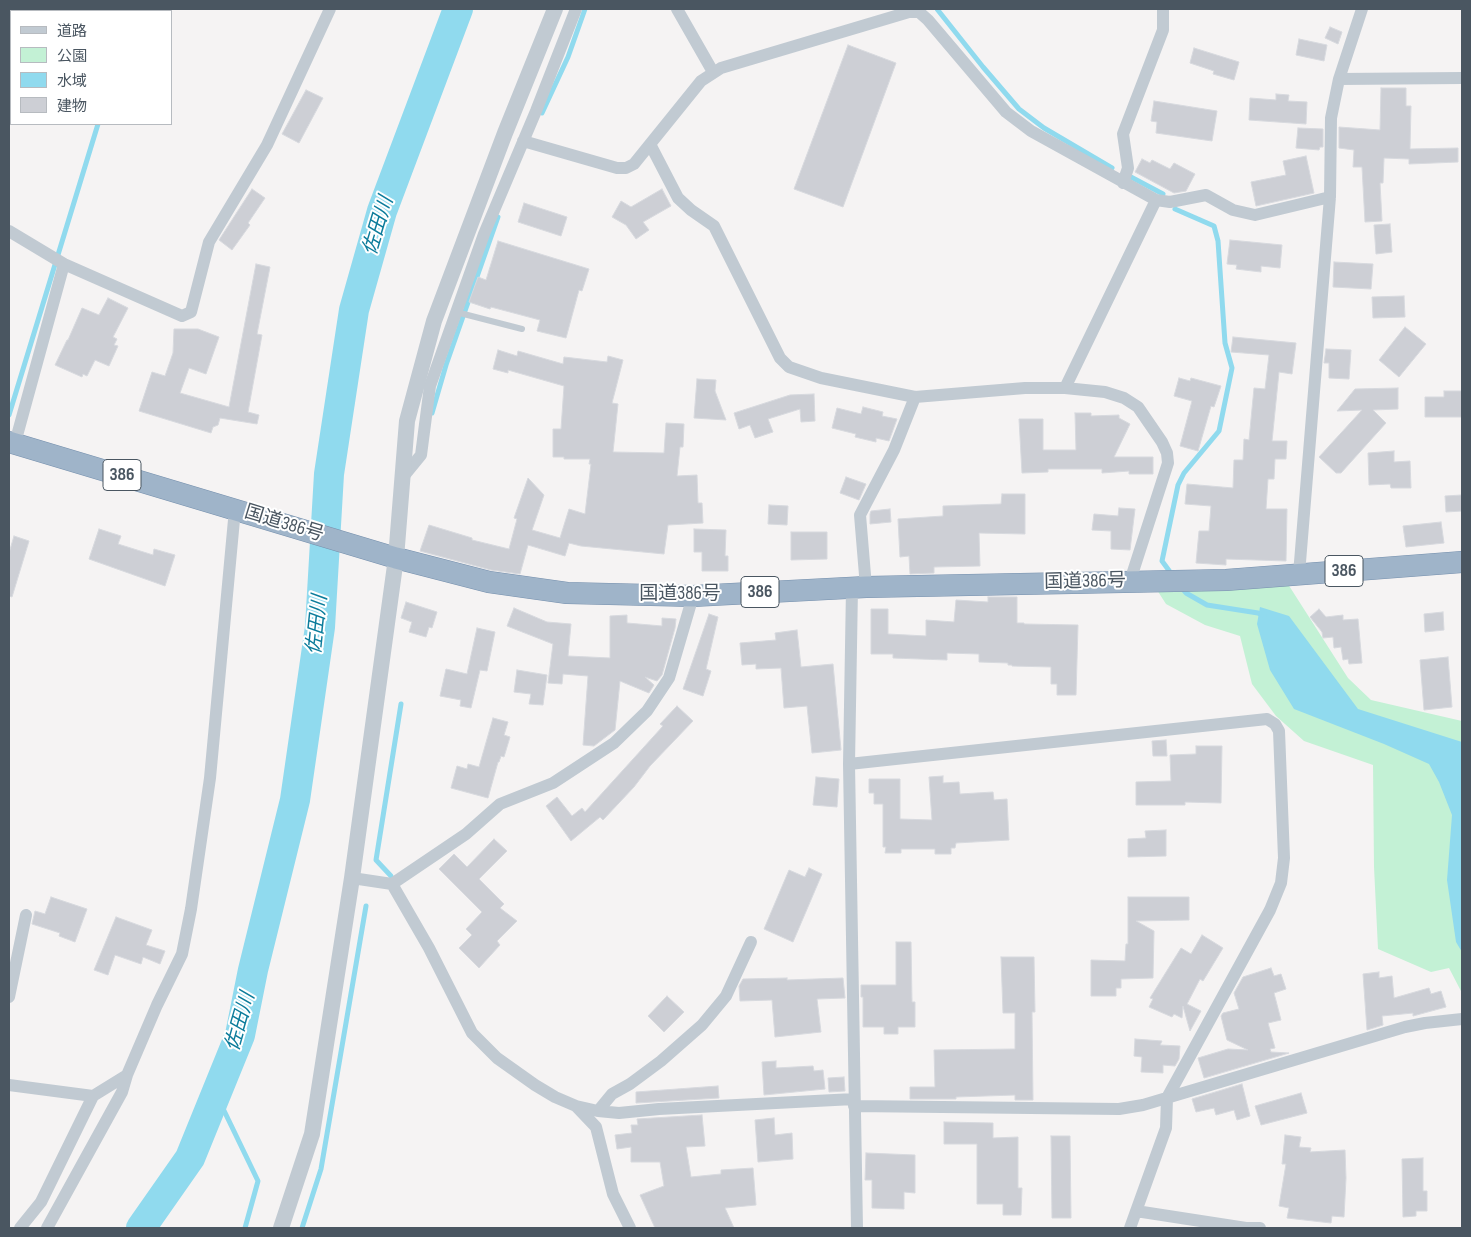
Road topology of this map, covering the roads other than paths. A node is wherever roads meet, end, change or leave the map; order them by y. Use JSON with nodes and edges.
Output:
{"nodes":[{"id":1,"x":330,"y":9,"type":"edge"},
{"id":2,"x":554,"y":9,"type":"edge"},
{"id":3,"x":576,"y":9,"type":"edge"},
{"id":4,"x":677,"y":9,"type":"edge"},
{"id":5,"x":1163,"y":9,"type":"edge"},
{"id":6,"x":1362,"y":9,"type":"edge"},
{"id":7,"x":713,"y":72,"type":"junction"},
{"id":8,"x":1462,"y":78,"type":"edge"},
{"id":9,"x":1340,"y":79,"type":"junction"},
{"id":10,"x":524,"y":142,"type":"junction"},
{"id":11,"x":650,"y":144,"type":"junction"},
{"id":12,"x":1123,"y":183,"type":"junction"},
{"id":13,"x":1330,"y":197,"type":"junction"},
{"id":14,"x":1156,"y":200,"type":"junction"},
{"id":15,"x":9,"y":231,"type":"edge"},
{"id":16,"x":63,"y":264,"type":"junction"},
{"id":17,"x":457,"y":312,"type":"junction"},
{"id":18,"x":522,"y":329,"type":"dead end"},
{"id":19,"x":1065,"y":388,"type":"junction"},
{"id":20,"x":915,"y":397,"type":"junction"},
{"id":21,"x":12,"y":442,"type":"edge"},
{"id":22,"x":403,"y":477,"type":"junction"},
{"id":23,"x":235,"y":509,"type":"junction"},
{"id":24,"x":390,"y":556,"type":"junction"},
{"id":25,"x":1462,"y":562,"type":"edge"},
{"id":26,"x":1299,"y":574,"type":"junction"},
{"id":27,"x":1135,"y":581,"type":"junction"},
{"id":28,"x":859,"y":587,"type":"junction"},
{"id":29,"x":694,"y":596,"type":"junction"},
{"id":30,"x":849,"y":764,"type":"junction"},
{"id":31,"x":352,"y":878,"type":"junction"},
{"id":32,"x":392,"y":884,"type":"junction"},
{"id":33,"x":26,"y":915,"type":"dead end"},
{"id":34,"x":751,"y":942,"type":"dead end"},
{"id":35,"x":9,"y":997,"type":"edge"},
{"id":36,"x":1462,"y":1019,"type":"edge"},
{"id":37,"x":127,"y":1075,"type":"junction"},
{"id":38,"x":9,"y":1084,"type":"edge"},
{"id":39,"x":93,"y":1096,"type":"junction"},
{"id":40,"x":1167,"y":1098,"type":"junction"},
{"id":41,"x":854,"y":1102,"type":"junction"},
{"id":42,"x":576,"y":1106,"type":"junction"},
{"id":43,"x":598,"y":1111,"type":"junction"},
{"id":44,"x":1136,"y":1211,"type":"junction"},
{"id":45,"x":20,"y":1228,"type":"edge"},
{"id":46,"x":47,"y":1228,"type":"edge"},
{"id":47,"x":281,"y":1228,"type":"edge"},
{"id":48,"x":630,"y":1228,"type":"edge"},
{"id":49,"x":857,"y":1228,"type":"edge"},
{"id":50,"x":1130,"y":1228,"type":"edge"},
{"id":51,"x":1260,"y":1228,"type":"edge"}],
"edges":[{"from":1,"to":16,"type":"street"},
{"from":2,"to":22,"type":"street"},
{"from":3,"to":10,"type":"street"},
{"from":4,"to":7,"type":"street"},
{"from":5,"to":12,"type":"street"},
{"from":6,"to":9,"type":"street"},
{"from":7,"to":11,"type":"street"},
{"from":7,"to":12,"type":"street"},
{"from":8,"to":9,"type":"street"},
{"from":9,"to":13,"type":"street"},
{"from":10,"to":11,"type":"street"},
{"from":10,"to":17,"type":"street"},
{"from":11,"to":20,"type":"street"},
{"from":12,"to":14,"type":"street"},
{"from":13,"to":14,"type":"street"},
{"from":13,"to":26,"type":"street"},
{"from":14,"to":19,"type":"street"},
{"from":15,"to":16,"type":"street"},
{"from":16,"to":21,"type":"street"},
{"from":17,"to":18,"type":"lane"},
{"from":17,"to":22,"type":"street"},
{"from":19,"to":20,"type":"street"},
{"from":19,"to":27,"type":"street"},
{"from":20,"to":28,"type":"street"},
{"from":21,"to":23,"type":"highway","name":"国道386号","number":"386"},
{"from":22,"to":24,"type":"street"},
{"from":23,"to":24,"type":"highway","name":"国道386号","number":"386"},
{"from":23,"to":37,"type":"street"},
{"from":24,"to":29,"type":"highway","name":"国道386号","number":"386"},
{"from":24,"to":31,"type":"street"},
{"from":25,"to":26,"type":"highway","name":"国道386号","number":"386"},
{"from":26,"to":27,"type":"highway","name":"国道386号","number":"386"},
{"from":27,"to":28,"type":"highway","name":"国道386号","number":"386"},
{"from":28,"to":29,"type":"highway","name":"国道386号","number":"386"},
{"from":28,"to":30,"type":"street"},
{"from":29,"to":32,"type":"street"},
{"from":30,"to":40,"type":"street"},
{"from":30,"to":41,"type":"street"},
{"from":31,"to":32,"type":"street"},
{"from":31,"to":47,"type":"street"},
{"from":32,"to":42,"type":"street"},
{"from":33,"to":35,"type":"street"},
{"from":34,"to":43,"type":"street"},
{"from":36,"to":40,"type":"street"},
{"from":37,"to":39,"type":"street"},
{"from":37,"to":46,"type":"street"},
{"from":38,"to":39,"type":"street"},
{"from":39,"to":45,"type":"street"},
{"from":40,"to":41,"type":"street"},
{"from":40,"to":44,"type":"street"},
{"from":41,"to":43,"type":"street"},
{"from":41,"to":49,"type":"street"},
{"from":42,"to":43,"type":"street"},
{"from":42,"to":48,"type":"street"},
{"from":44,"to":50,"type":"street"},
{"from":44,"to":51,"type":"street"}]}
